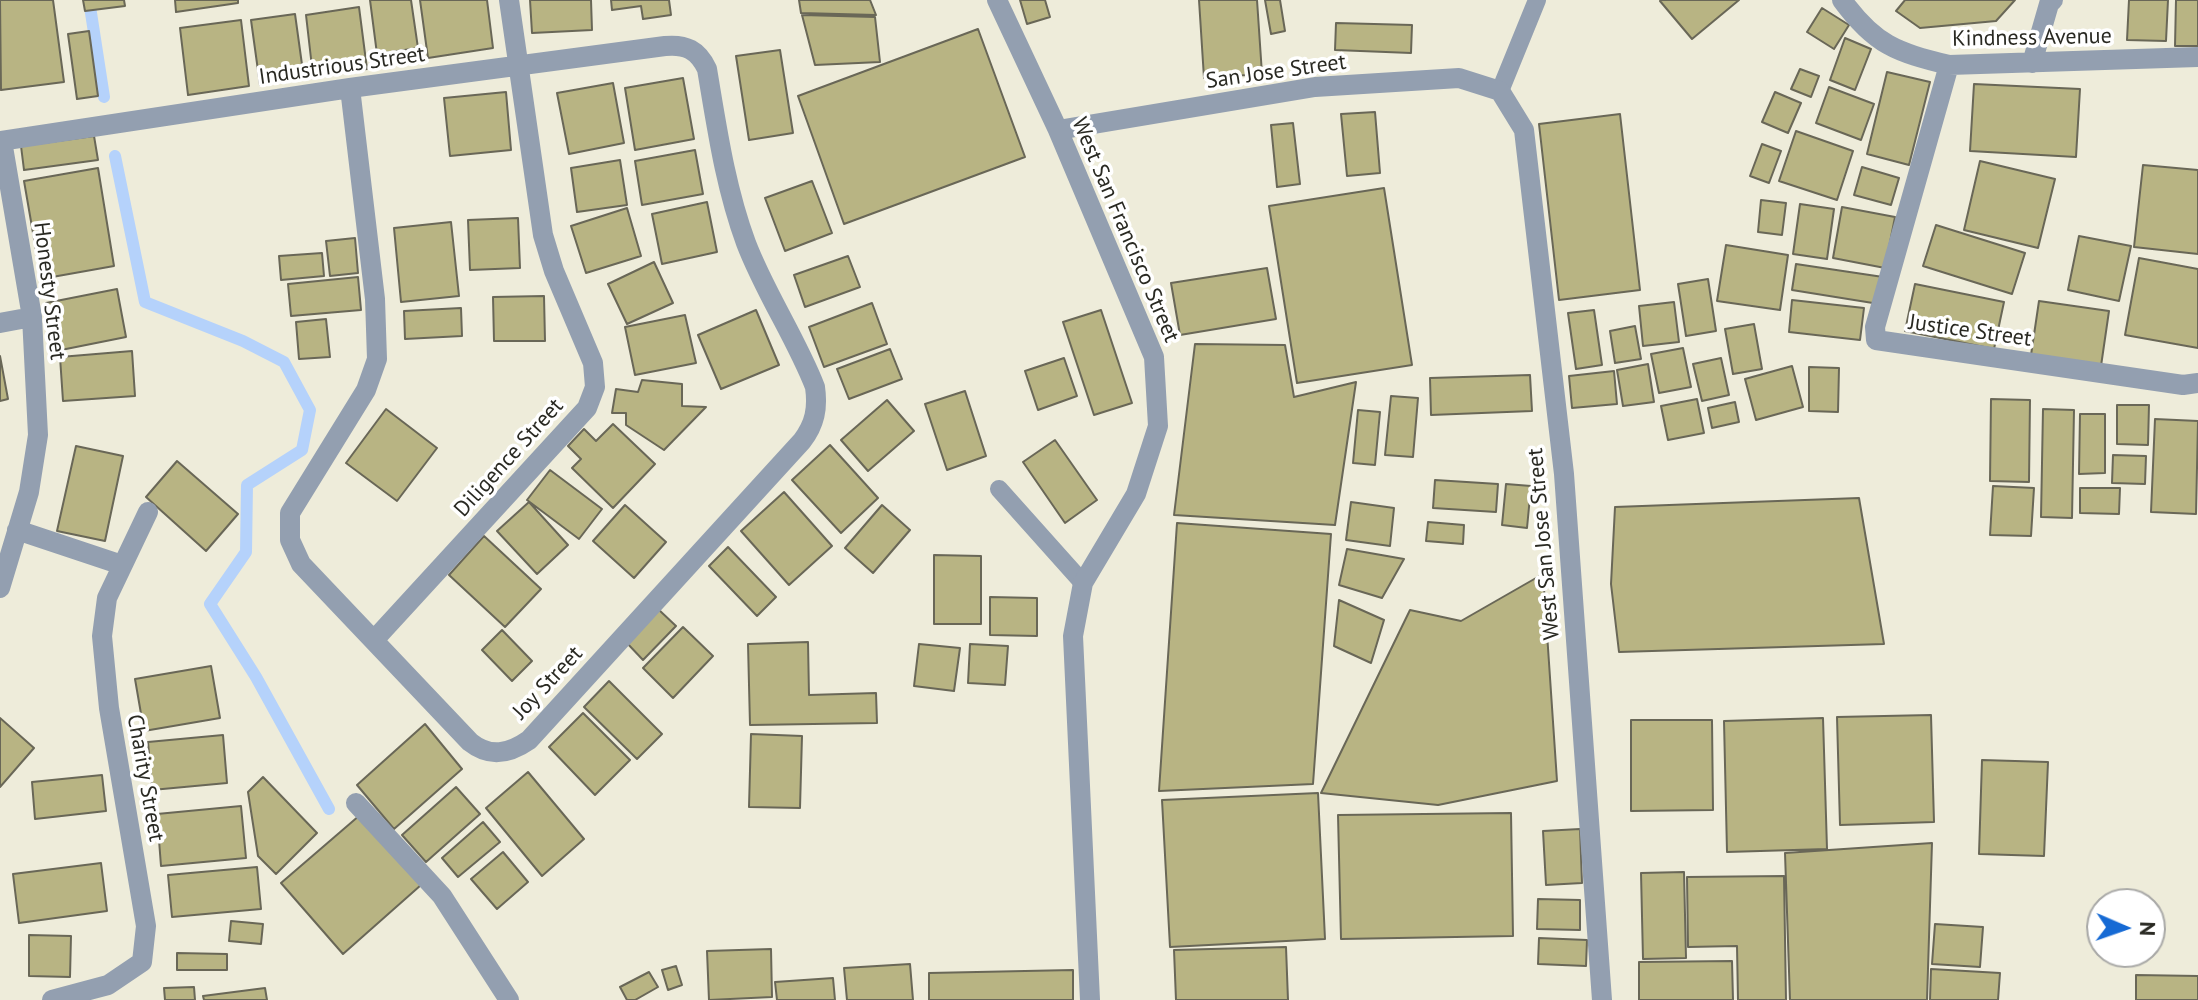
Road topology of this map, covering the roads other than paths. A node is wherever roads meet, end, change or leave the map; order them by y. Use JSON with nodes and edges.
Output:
{"nodes":[{"id":1,"x":509,"y":0,"type":"edge"},
{"id":2,"x":997,"y":0,"type":"edge"},
{"id":3,"x":1537,"y":0,"type":"edge"},
{"id":4,"x":1842,"y":0,"type":"edge"},
{"id":5,"x":2053,"y":0,"type":"edge"},
{"id":6,"x":690,"y":48,"type":"joint"},
{"id":7,"x":2198,"y":57,"type":"edge"},
{"id":8,"x":2032,"y":63,"type":"junction"},
{"id":9,"x":1949,"y":65,"type":"junction"},
{"id":10,"x":517,"y":67,"type":"junction"},
{"id":11,"x":350,"y":88,"type":"junction"},
{"id":12,"x":1500,"y":91,"type":"junction"},
{"id":13,"x":1058,"y":130,"type":"junction"},
{"id":14,"x":1,"y":141,"type":"edge"},
{"id":15,"x":32,"y":317,"type":"junction"},
{"id":16,"x":0,"y":323,"type":"edge"},
{"id":17,"x":2198,"y":383,"type":"edge"},
{"id":18,"x":999,"y":489,"type":"dead end"},
{"id":19,"x":148,"y":512,"type":"dead end"},
{"id":20,"x":17,"y":530,"type":"junction"},
{"id":21,"x":122,"y":565,"type":"junction"},
{"id":22,"x":1083,"y":583,"type":"junction"},
{"id":23,"x":0,"y":588,"type":"edge"},
{"id":24,"x":375,"y":639,"type":"junction"},
{"id":25,"x":356,"y":803,"type":"dead end"},
{"id":26,"x":52,"y":1000,"type":"edge"},
{"id":27,"x":509,"y":1000,"type":"edge"},
{"id":28,"x":1090,"y":1000,"type":"edge"},
{"id":29,"x":1602,"y":1000,"type":"edge"}],
"edges":[{"from":1,"to":10,"type":"street","name":"Diligence Street"},
{"from":2,"to":13,"type":"street","name":"West San Francisco Street"},
{"from":3,"to":12,"type":"lane"},
{"from":4,"to":9,"type":"street","name":"Kindness Avenue"},
{"from":5,"to":8,"type":"street"},
{"from":6,"to":10,"type":"street","name":"Industrious Street"},
{"from":6,"to":24,"type":"street","name":"Joy Street"},
{"from":7,"to":8,"type":"street","name":"Kindness Avenue"},
{"from":8,"to":9,"type":"street","name":"Kindness Avenue"},
{"from":9,"to":17,"type":"street","name":"Justice Street"},
{"from":10,"to":11,"type":"street","name":"Industrious Street"},
{"from":10,"to":24,"type":"street","name":"Diligence Street"},
{"from":11,"to":14,"type":"street","name":"Industrious Street"},
{"from":11,"to":24,"type":"street","name":"Joy Street"},
{"from":12,"to":13,"type":"street","name":"San Jose Street"},
{"from":12,"to":29,"type":"street","name":"West San Jose Street"},
{"from":13,"to":22,"type":"street","name":"West San Francisco Street"},
{"from":14,"to":15,"type":"street","name":"Honesty Street"},
{"from":15,"to":16,"type":"street"},
{"from":15,"to":20,"type":"street","name":"Honesty Street"},
{"from":18,"to":22,"type":"lane"},
{"from":19,"to":21,"type":"street","name":"Charity Street"},
{"from":20,"to":21,"type":"street"},
{"from":20,"to":23,"type":"street","name":"Honesty Street"},
{"from":21,"to":26,"type":"street","name":"Charity Street"},
{"from":22,"to":28,"type":"street","name":"West San Francisco Street"},
{"from":25,"to":27,"type":"street"}]}
